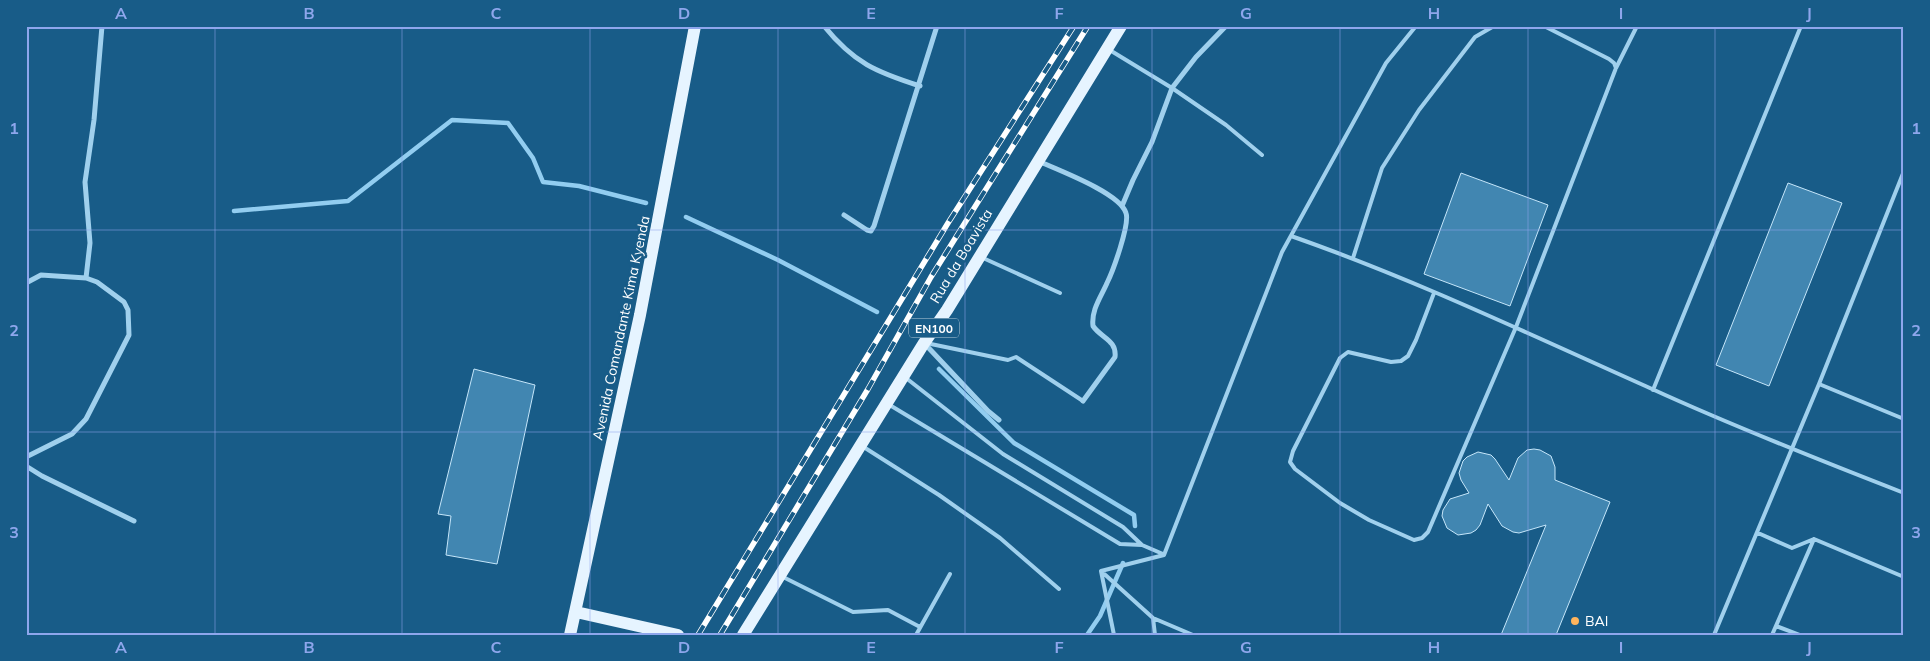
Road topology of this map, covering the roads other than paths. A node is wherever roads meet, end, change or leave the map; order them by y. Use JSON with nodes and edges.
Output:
{"nodes":[{"id":1,"x":102,"y":26,"type":"edge"},
{"id":2,"x":824,"y":26,"type":"edge"},
{"id":3,"x":937,"y":26,"type":"edge"},
{"id":4,"x":1122,"y":26,"type":"edge"},
{"id":5,"x":1226,"y":26,"type":"edge"},
{"id":6,"x":1416,"y":26,"type":"edge"},
{"id":7,"x":1494,"y":26,"type":"edge"},
{"id":8,"x":1544,"y":26,"type":"edge"},
{"id":9,"x":1637,"y":26,"type":"edge"},
{"id":10,"x":1801,"y":26,"type":"edge"},
{"id":11,"x":693,"y":27,"type":"edge"},
{"id":12,"x":1108,"y":49,"type":"junction"},
{"id":13,"x":1616,"y":68,"type":"junction"},
{"id":14,"x":920,"y":86,"type":"junction"},
{"id":15,"x":1172,"y":88,"type":"junction"},
{"id":16,"x":1262,"y":155,"type":"dead end"},
{"id":17,"x":1038,"y":160,"type":"junction"},
{"id":18,"x":1904,"y":170,"type":"edge"},
{"id":19,"x":1122,"y":206,"type":"junction"},
{"id":20,"x":844,"y":215,"type":"dead end"},
{"id":21,"x":1291,"y":236,"type":"junction"},
{"id":22,"x":978,"y":256,"type":"junction"},
{"id":23,"x":1353,"y":258,"type":"junction"},
{"id":24,"x":86,"y":278,"type":"junction"},
{"id":25,"x":26,"y":283,"type":"edge"},
{"id":26,"x":1060,"y":293,"type":"dead end"},
{"id":27,"x":1434,"y":293,"type":"junction"},
{"id":28,"x":1516,"y":327,"type":"junction"},
{"id":29,"x":924,"y":343,"type":"junction"},
{"id":30,"x":903,"y":376,"type":"junction"},
{"id":31,"x":1819,"y":384,"type":"junction"},
{"id":32,"x":1653,"y":390,"type":"junction"},
{"id":33,"x":1083,"y":401,"type":"joint"},
{"id":34,"x":886,"y":403,"type":"junction"},
{"id":35,"x":1904,"y":419,"type":"edge"},
{"id":36,"x":999,"y":420,"type":"dead end"},
{"id":37,"x":860,"y":445,"type":"junction"},
{"id":38,"x":1792,"y":450,"type":"junction"},
{"id":39,"x":26,"y":457,"type":"edge"},
{"id":40,"x":26,"y":466,"type":"edge"},
{"id":41,"x":1904,"y":493,"type":"edge"},
{"id":42,"x":134,"y":521,"type":"dead end"},
{"id":43,"x":1758,"y":533,"type":"junction"},
{"id":44,"x":1814,"y":539,"type":"junction"},
{"id":45,"x":1142,"y":545,"type":"junction"},
{"id":46,"x":1164,"y":555,"type":"junction"},
{"id":47,"x":1101,"y":571,"type":"junction"},
{"id":48,"x":950,"y":574,"type":"dead end"},
{"id":49,"x":779,"y":575,"type":"junction"},
{"id":50,"x":1904,"y":577,"type":"edge"},
{"id":51,"x":1060,"y":589,"type":"dead end"},
{"id":52,"x":576,"y":612,"type":"junction"},
{"id":53,"x":1153,"y":618,"type":"junction"},
{"id":54,"x":1776,"y":626,"type":"junction"},
{"id":55,"x":920,"y":627,"type":"junction"},
{"id":56,"x":745,"y":632,"type":"edge"},
{"id":57,"x":570,"y":635,"type":"edge"},
{"id":58,"x":678,"y":635,"type":"edge"},
{"id":59,"x":916,"y":635,"type":"edge"},
{"id":60,"x":1114,"y":635,"type":"edge"},
{"id":61,"x":1155,"y":635,"type":"edge"},
{"id":62,"x":1192,"y":635,"type":"edge"},
{"id":63,"x":1714,"y":635,"type":"edge"},
{"id":64,"x":1772,"y":635,"type":"edge"},
{"id":65,"x":1800,"y":635,"type":"edge"}],
"edges":[{"from":1,"to":24,"type":"street"},
{"from":2,"to":14,"type":"street"},
{"from":3,"to":14,"type":"street"},
{"from":4,"to":12,"type":"main road","name":"Rua da Boavista","number":"EN100"},
{"from":5,"to":15,"type":"street"},
{"from":6,"to":21,"type":"lane"},
{"from":7,"to":23,"type":"lane"},
{"from":8,"to":13,"type":"lane"},
{"from":9,"to":13,"type":"lane"},
{"from":10,"to":32,"type":"lane"},
{"from":11,"to":52,"type":"main road","name":"Avenida Comandante Kima Kyenda"},
{"from":12,"to":15,"type":"lane"},
{"from":12,"to":17,"type":"main road","name":"Rua da Boavista","number":"EN100"},
{"from":13,"to":28,"type":"lane"},
{"from":14,"to":20,"type":"street"},
{"from":15,"to":16,"type":"lane"},
{"from":15,"to":19,"type":"street"},
{"from":17,"to":19,"type":"street"},
{"from":17,"to":22,"type":"main road","name":"Rua da Boavista","number":"EN100"},
{"from":18,"to":31,"type":"lane"},
{"from":19,"to":33,"type":"street"},
{"from":21,"to":23,"type":"lane"},
{"from":21,"to":46,"type":"lane"},
{"from":22,"to":26,"type":"lane"},
{"from":22,"to":29,"type":"main road","name":"Rua da Boavista","number":"EN100"},
{"from":23,"to":27,"type":"lane"},
{"from":24,"to":25,"type":"street"},
{"from":24,"to":39,"type":"street"},
{"from":27,"to":28,"type":"lane"},
{"from":27,"to":28,"type":"lane"},
{"from":28,"to":32,"type":"lane"},
{"from":29,"to":30,"type":"main road","name":"Rua da Boavista","number":"EN100"},
{"from":29,"to":33,"type":"lane"},
{"from":29,"to":36,"type":"street"},
{"from":30,"to":34,"type":"main road","name":"Rua da Boavista","number":"EN100"},
{"from":30,"to":45,"type":"lane"},
{"from":31,"to":35,"type":"lane"},
{"from":31,"to":38,"type":"lane"},
{"from":32,"to":38,"type":"lane"},
{"from":34,"to":37,"type":"main road","name":"Rua da Boavista","number":"EN100"},
{"from":34,"to":45,"type":"lane"},
{"from":37,"to":49,"type":"main road","name":"Rua da Boavista","number":"EN100"},
{"from":37,"to":51,"type":"lane"},
{"from":38,"to":41,"type":"lane"},
{"from":38,"to":43,"type":"lane"},
{"from":40,"to":42,"type":"street"},
{"from":43,"to":44,"type":"lane"},
{"from":43,"to":63,"type":"lane"},
{"from":44,"to":50,"type":"lane"},
{"from":44,"to":54,"type":"lane"},
{"from":45,"to":46,"type":"lane"},
{"from":46,"to":47,"type":"lane"},
{"from":47,"to":53,"type":"lane"},
{"from":47,"to":60,"type":"lane"},
{"from":48,"to":55,"type":"lane"},
{"from":49,"to":55,"type":"lane"},
{"from":49,"to":56,"type":"main road","name":"Rua da Boavista","number":"EN100"},
{"from":52,"to":57,"type":"main road","name":"Avenida Comandante Kima Kyenda"},
{"from":52,"to":58,"type":"main road"},
{"from":53,"to":61,"type":"lane"},
{"from":53,"to":62,"type":"lane"},
{"from":54,"to":64,"type":"lane"},
{"from":54,"to":65,"type":"lane"},
{"from":55,"to":59,"type":"lane"}]}
